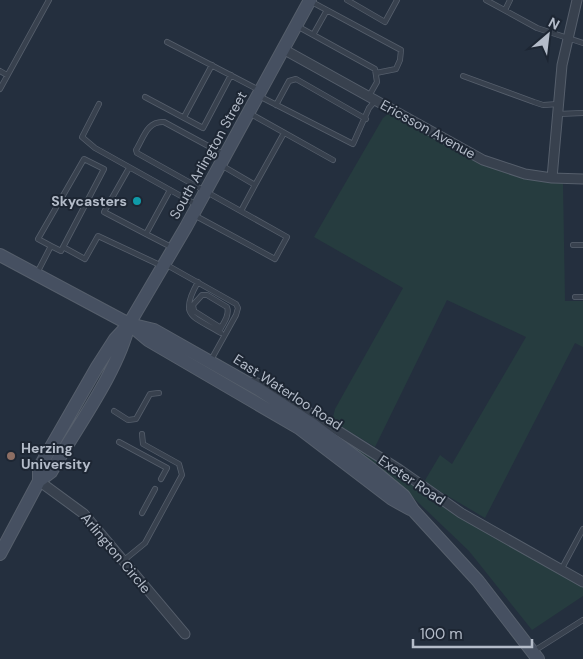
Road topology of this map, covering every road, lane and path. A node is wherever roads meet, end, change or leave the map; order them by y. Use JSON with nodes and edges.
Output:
{"nodes":[{"id":1,"x":49,"y":0,"type":"edge"},
{"id":2,"x":310,"y":0,"type":"edge"},
{"id":3,"x":347,"y":0,"type":"edge"},
{"id":4,"x":397,"y":0,"type":"edge"},
{"id":5,"x":486,"y":0,"type":"edge"},
{"id":6,"x":510,"y":0,"type":"edge"},
{"id":7,"x":577,"y":0,"type":"edge"},
{"id":8,"x":327,"y":10,"type":"junction"},
{"id":9,"x":505,"y":10,"type":"junction"},
{"id":10,"x":296,"y":25,"type":"junction"},
{"id":11,"x":313,"y":35,"type":"junction"},
{"id":12,"x":567,"y":38,"type":"junction"},
{"id":13,"x":167,"y":42,"type":"dead end"},
{"id":14,"x":583,"y":43,"type":"edge"},
{"id":15,"x":283,"y":49,"type":"junction"},
{"id":16,"x":212,"y":65,"type":"junction"},
{"id":17,"x":0,"y":71,"type":"edge"},
{"id":18,"x":376,"y":73,"type":"junction"},
{"id":19,"x":7,"y":75,"type":"junction"},
{"id":20,"x":232,"y":75,"type":"junction"},
{"id":21,"x":463,"y":76,"type":"dead end"},
{"id":22,"x":0,"y":88,"type":"edge"},
{"id":23,"x":259,"y":93,"type":"junction"},
{"id":24,"x":146,"y":97,"type":"dead end"},
{"id":25,"x":372,"y":98,"type":"junction"},
{"id":26,"x":99,"y":104,"type":"dead end"},
{"id":27,"x":559,"y":104,"type":"junction"},
{"id":28,"x":276,"y":105,"type":"junction"},
{"id":29,"x":248,"y":113,"type":"junction"},
{"id":30,"x":583,"y":113,"type":"edge"},
{"id":31,"x":558,"y":114,"type":"junction"},
{"id":32,"x":184,"y":117,"type":"junction"},
{"id":33,"x":366,"y":119,"type":"junction"},
{"id":34,"x":284,"y":133,"type":"junction"},
{"id":35,"x":222,"y":160,"type":"junction"},
{"id":36,"x":333,"y":160,"type":"dead end"},
{"id":37,"x":128,"y":168,"type":"junction"},
{"id":38,"x":552,"y":178,"type":"junction"},
{"id":39,"x":583,"y":179,"type":"edge"},
{"id":40,"x":255,"y":185,"type":"junction"},
{"id":41,"x":170,"y":190,"type":"junction"},
{"id":42,"x":206,"y":191,"type":"junction"},
{"id":43,"x":195,"y":210,"type":"junction"},
{"id":44,"x":241,"y":211,"type":"junction"},
{"id":45,"x":146,"y":234,"type":"junction"},
{"id":46,"x":574,"y":245,"type":"dead end"},
{"id":47,"x":583,"y":245,"type":"edge"},
{"id":48,"x":51,"y":246,"type":"junction"},
{"id":49,"x":63,"y":247,"type":"junction"},
{"id":50,"x":173,"y":248,"type":"junction"},
{"id":51,"x":0,"y":255,"type":"edge"},
{"id":52,"x":163,"y":265,"type":"junction"},
{"id":53,"x":36,"y":274,"type":"junction"},
{"id":54,"x":198,"y":282,"type":"junction"},
{"id":55,"x":575,"y":297,"type":"dead end"},
{"id":56,"x":583,"y":297,"type":"edge"},
{"id":57,"x":129,"y":324,"type":"junction"},
{"id":58,"x":220,"y":330,"type":"junction"},
{"id":59,"x":225,"y":335,"type":"junction"},
{"id":60,"x":210,"y":360,"type":"junction"},
{"id":61,"x":242,"y":379,"type":"junction"},
{"id":62,"x":160,"y":393,"type":"dead end"},
{"id":63,"x":114,"y":412,"type":"dead end"},
{"id":64,"x":142,"y":434,"type":"dead end"},
{"id":65,"x":119,"y":442,"type":"dead end"},
{"id":66,"x":161,"y":479,"type":"dead end"},
{"id":67,"x":39,"y":481,"type":"junction"},
{"id":68,"x":156,"y":489,"type":"dead end"},
{"id":69,"x":413,"y":510,"type":"junction"},
{"id":70,"x":142,"y":513,"type":"dead end"},
{"id":71,"x":583,"y":529,"type":"edge"},
{"id":72,"x":581,"y":538,"type":"edge"},
{"id":73,"x":0,"y":554,"type":"edge"},
{"id":74,"x":123,"y":561,"type":"junction"},
{"id":75,"x":561,"y":570,"type":"junction"},
{"id":76,"x":583,"y":582,"type":"edge"},
{"id":77,"x":583,"y":620,"type":"edge"},
{"id":78,"x":185,"y":634,"type":"dead end"},
{"id":79,"x":536,"y":656,"type":"edge"}],
"edges":[{"from":1,"to":19,"type":"lane"},
{"from":2,"to":8,"type":"lane"},
{"from":2,"to":10,"type":"main road","name":"South Arlington Street"},
{"from":3,"to":4,"type":"lane"},
{"from":5,"to":9,"type":"lane"},
{"from":6,"to":9,"type":"lane"},
{"from":7,"to":12,"type":"street"},
{"from":8,"to":11,"type":"lane"},
{"from":8,"to":18,"type":"lane"},
{"from":9,"to":12,"type":"lane"},
{"from":10,"to":11,"type":"lane"},
{"from":10,"to":15,"type":"main road","name":"South Arlington Street"},
{"from":11,"to":18,"type":"lane"},
{"from":12,"to":14,"type":"lane"},
{"from":12,"to":27,"type":"street"},
{"from":13,"to":16,"type":"lane"},
{"from":15,"to":23,"type":"main road","name":"South Arlington Street"},
{"from":15,"to":25,"type":"street","name":"Ericsson Avenue"},
{"from":16,"to":20,"type":"lane"},
{"from":16,"to":32,"type":"lane"},
{"from":17,"to":19,"type":"lane"},
{"from":18,"to":25,"type":"lane"},
{"from":19,"to":22,"type":"lane"},
{"from":20,"to":23,"type":"lane"},
{"from":20,"to":32,"type":"lane"},
{"from":21,"to":27,"type":"lane"},
{"from":23,"to":28,"type":"lane"},
{"from":23,"to":29,"type":"main road","name":"South Arlington Street"},
{"from":24,"to":32,"type":"lane"},
{"from":25,"to":33,"type":"lane"},
{"from":25,"to":38,"type":"street","name":"Ericsson Avenue"},
{"from":26,"to":37,"type":"lane"},
{"from":27,"to":31,"type":"street"},
{"from":28,"to":33,"type":"lane"},
{"from":28,"to":33,"type":"lane"},
{"from":29,"to":34,"type":"lane"},
{"from":29,"to":35,"type":"main road","name":"South Arlington Street"},
{"from":30,"to":31,"type":"lane"},
{"from":31,"to":38,"type":"street"},
{"from":34,"to":36,"type":"lane"},
{"from":34,"to":40,"type":"lane"},
{"from":35,"to":40,"type":"lane"},
{"from":35,"to":42,"type":"main road","name":"South Arlington Street"},
{"from":35,"to":42,"type":"lane"},
{"from":37,"to":41,"type":"lane"},
{"from":37,"to":45,"type":"lane"},
{"from":38,"to":39,"type":"street","name":"Ericsson Avenue"},
{"from":40,"to":44,"type":"lane"},
{"from":41,"to":43,"type":"lane"},
{"from":41,"to":45,"type":"lane"},
{"from":42,"to":43,"type":"main road","name":"South Arlington Street"},
{"from":42,"to":44,"type":"lane"},
{"from":43,"to":44,"type":"lane"},
{"from":43,"to":50,"type":"main road","name":"South Arlington Street"},
{"from":45,"to":50,"type":"lane"},
{"from":46,"to":47,"type":"lane"},
{"from":48,"to":49,"type":"lane"},
{"from":48,"to":49,"type":"lane"},
{"from":48,"to":53,"type":"lane"},
{"from":49,"to":52,"type":"lane"},
{"from":50,"to":52,"type":"main road","name":"South Arlington Street"},
{"from":51,"to":53,"type":"main road","name":"East Waterloo Road"},
{"from":52,"to":54,"type":"lane"},
{"from":52,"to":57,"type":"main road","name":"South Arlington Street"},
{"from":53,"to":57,"type":"main road","name":"East Waterloo Road"},
{"from":54,"to":58,"type":"lane"},
{"from":54,"to":59,"type":"lane"},
{"from":55,"to":56,"type":"lane"},
{"from":57,"to":60,"type":"main road","name":"East Waterloo Road"},
{"from":57,"to":67,"type":"main road","name":"South Arlington Street"},
{"from":57,"to":69,"type":"main road","name":"East Waterloo Road"},
{"from":58,"to":58,"type":"lane"},
{"from":58,"to":59,"type":"lane"},
{"from":59,"to":60,"type":"lane"},
{"from":60,"to":61,"type":"main road","name":"East Waterloo Road"},
{"from":61,"to":69,"type":"main road","name":"East Waterloo Road"},
{"from":61,"to":75,"type":"street","name":"Exeter Road"},
{"from":62,"to":63,"type":"lane"},
{"from":64,"to":74,"type":"lane"},
{"from":65,"to":66,"type":"lane"},
{"from":67,"to":73,"type":"main road","name":"South Arlington Street"},
{"from":67,"to":74,"type":"street","name":"Arlington Circle"},
{"from":68,"to":70,"type":"lane"},
{"from":69,"to":79,"type":"main road","name":"East Waterloo Road"},
{"from":71,"to":72,"type":"lane"},
{"from":72,"to":75,"type":"lane"},
{"from":74,"to":78,"type":"street","name":"Arlington Circle"},
{"from":75,"to":76,"type":"street","name":"Exeter Road"},
{"from":77,"to":79,"type":"lane"}]}
